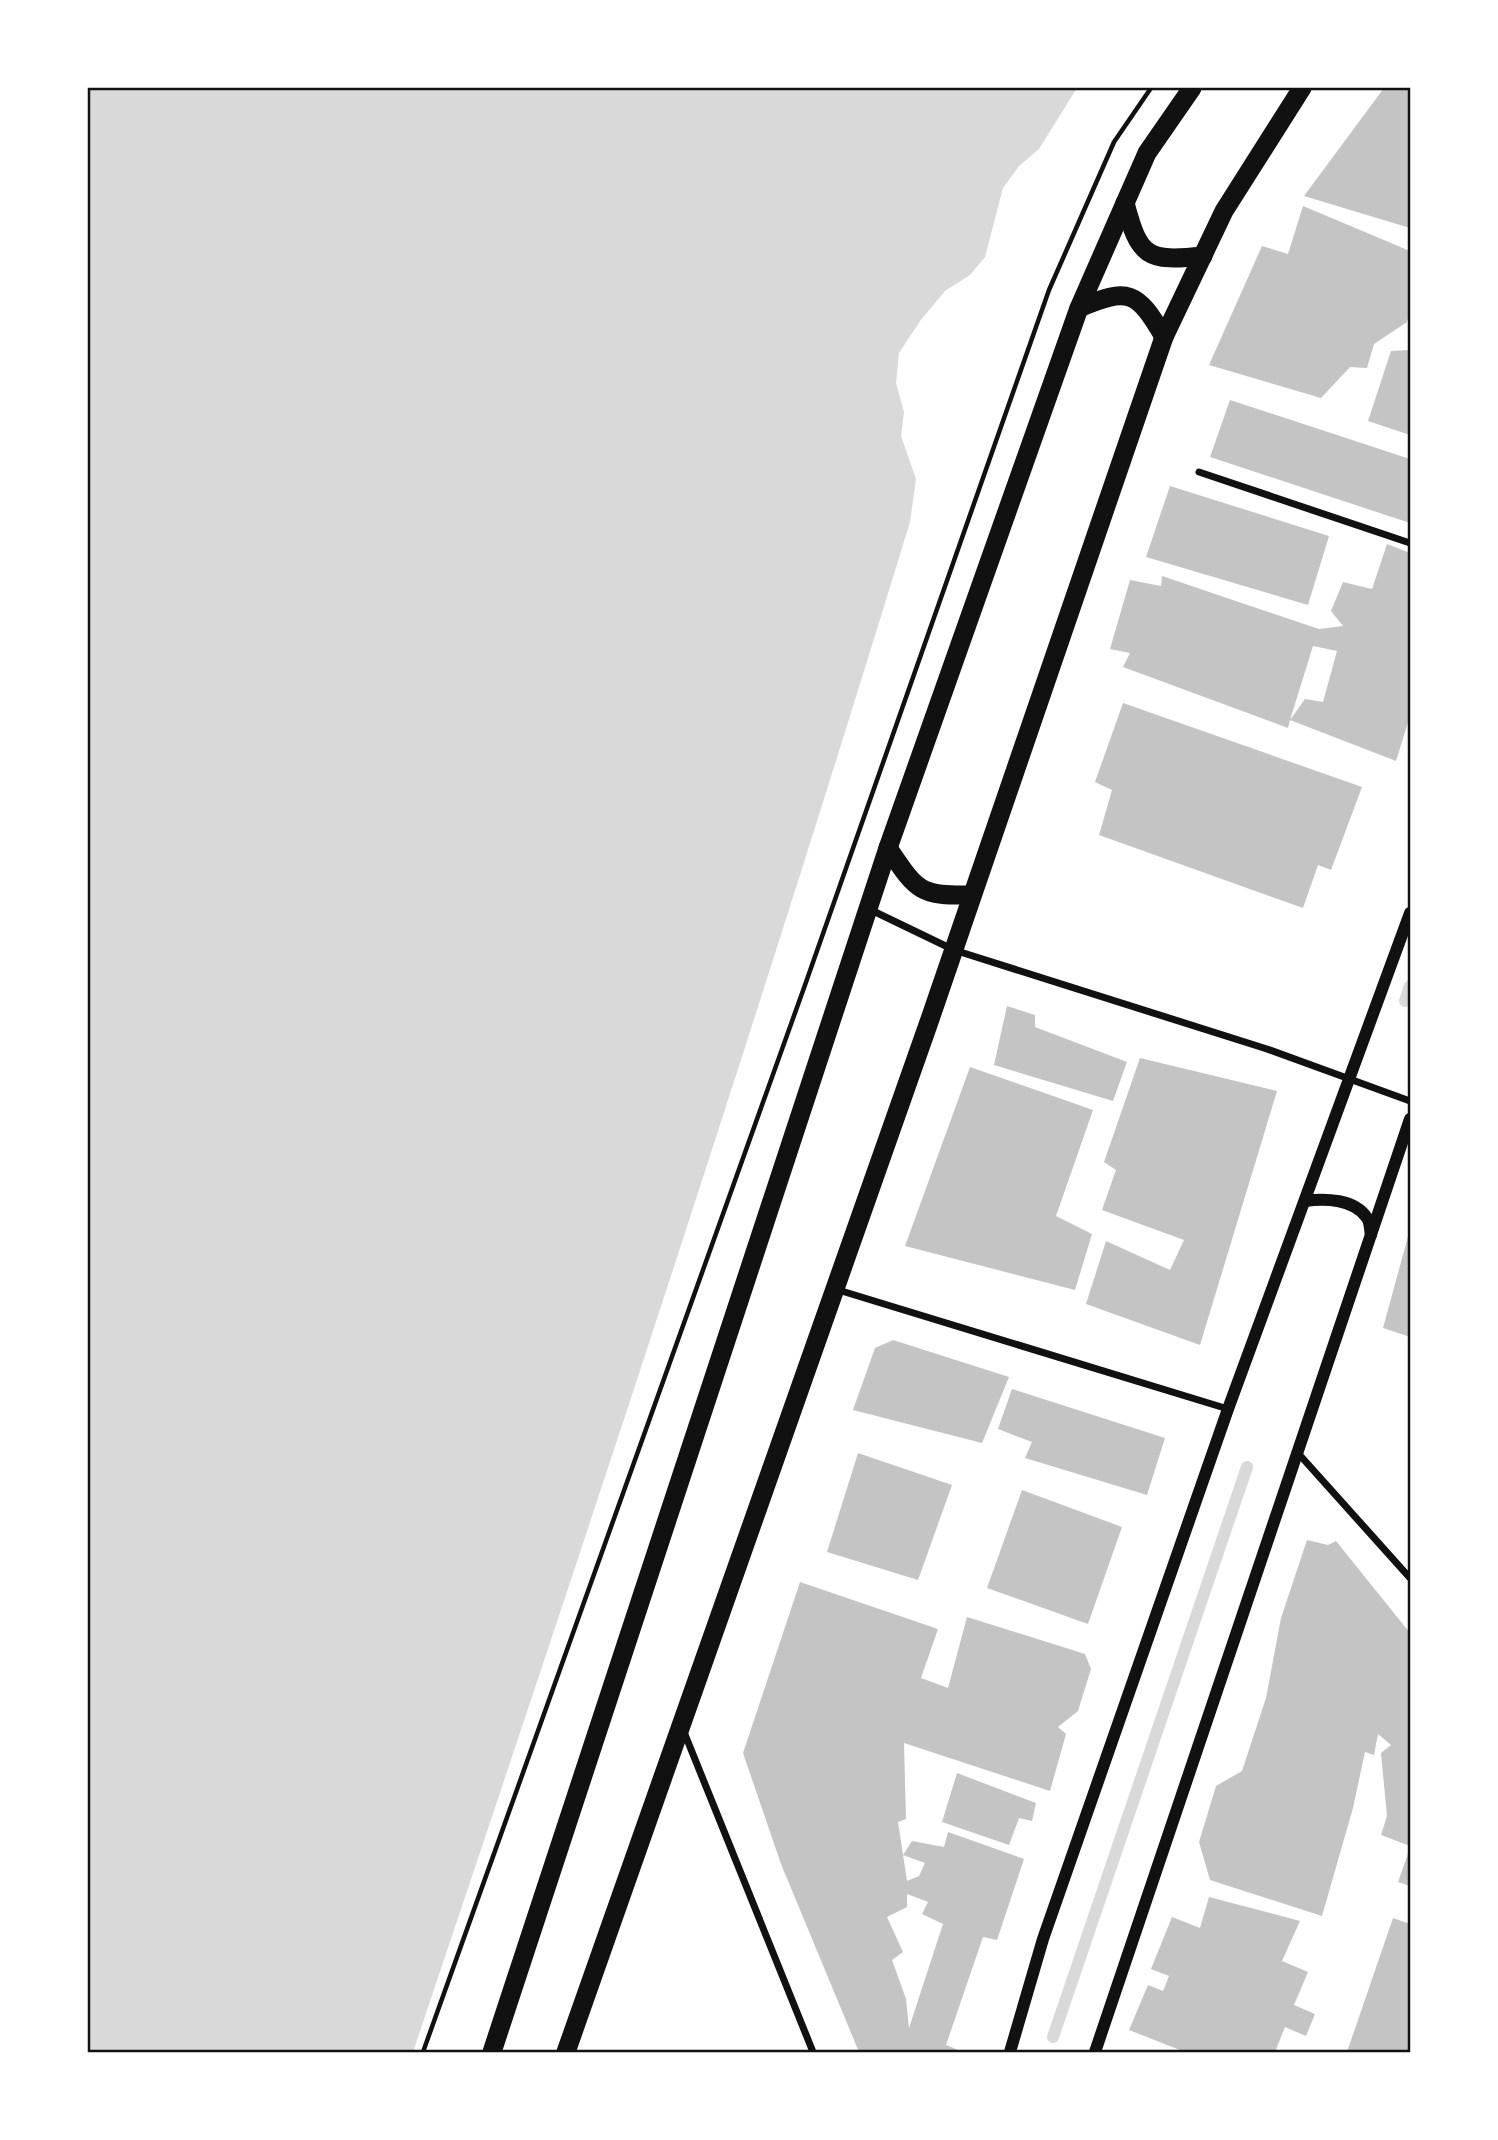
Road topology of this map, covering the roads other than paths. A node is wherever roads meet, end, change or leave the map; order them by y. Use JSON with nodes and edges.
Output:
{"nodes":[{"id":1,"x":1192,"y":88,"type":"edge"},
{"id":2,"x":1302,"y":88,"type":"edge"},
{"id":3,"x":1125,"y":202,"type":"junction"},
{"id":4,"x":1203,"y":256,"type":"junction"},
{"id":5,"x":1079,"y":308,"type":"junction"},
{"id":6,"x":1164,"y":337,"type":"junction"},
{"id":7,"x":1199,"y":472,"type":"dead end"},
{"id":8,"x":1410,"y":543,"type":"edge"},
{"id":9,"x":888,"y":848,"type":"junction"},
{"id":10,"x":972,"y":895,"type":"junction"},
{"id":11,"x":868,"y":908,"type":"junction"},
{"id":12,"x":1410,"y":913,"type":"edge"},
{"id":13,"x":954,"y":950,"type":"junction"},
{"id":14,"x":1351,"y":1079,"type":"junction"},
{"id":15,"x":1410,"y":1101,"type":"edge"},
{"id":16,"x":1410,"y":1119,"type":"edge"},
{"id":17,"x":1306,"y":1201,"type":"junction"},
{"id":18,"x":1371,"y":1235,"type":"junction"},
{"id":19,"x":834,"y":1289,"type":"junction"},
{"id":20,"x":1228,"y":1409,"type":"junction"},
{"id":21,"x":1297,"y":1452,"type":"junction"},
{"id":22,"x":1410,"y":1578,"type":"edge"},
{"id":23,"x":682,"y":1727,"type":"junction"},
{"id":24,"x":492,"y":2053,"type":"edge"},
{"id":25,"x":566,"y":2053,"type":"edge"},
{"id":26,"x":813,"y":2053,"type":"edge"},
{"id":27,"x":1010,"y":2053,"type":"edge"},
{"id":28,"x":1095,"y":2053,"type":"edge"}],
"edges":[{"from":1,"to":3,"type":"highway"},
{"from":2,"to":4,"type":"highway"},
{"from":3,"to":4,"type":"highway"},
{"from":3,"to":5,"type":"highway"},
{"from":4,"to":6,"type":"highway"},
{"from":5,"to":6,"type":"highway"},
{"from":5,"to":9,"type":"highway"},
{"from":6,"to":10,"type":"highway"},
{"from":7,"to":8,"type":"street"},
{"from":9,"to":10,"type":"highway"},
{"from":9,"to":11,"type":"highway"},
{"from":10,"to":13,"type":"highway"},
{"from":11,"to":13,"type":"street"},
{"from":11,"to":24,"type":"highway"},
{"from":12,"to":14,"type":"street"},
{"from":13,"to":14,"type":"street"},
{"from":13,"to":19,"type":"highway"},
{"from":14,"to":15,"type":"street"},
{"from":14,"to":17,"type":"street"},
{"from":16,"to":18,"type":"street"},
{"from":17,"to":18,"type":"street"},
{"from":17,"to":20,"type":"street"},
{"from":18,"to":21,"type":"street"},
{"from":19,"to":20,"type":"street"},
{"from":19,"to":23,"type":"highway"},
{"from":20,"to":27,"type":"street"},
{"from":21,"to":22,"type":"street"},
{"from":21,"to":28,"type":"street"},
{"from":23,"to":25,"type":"highway"},
{"from":23,"to":26,"type":"street"}]}
